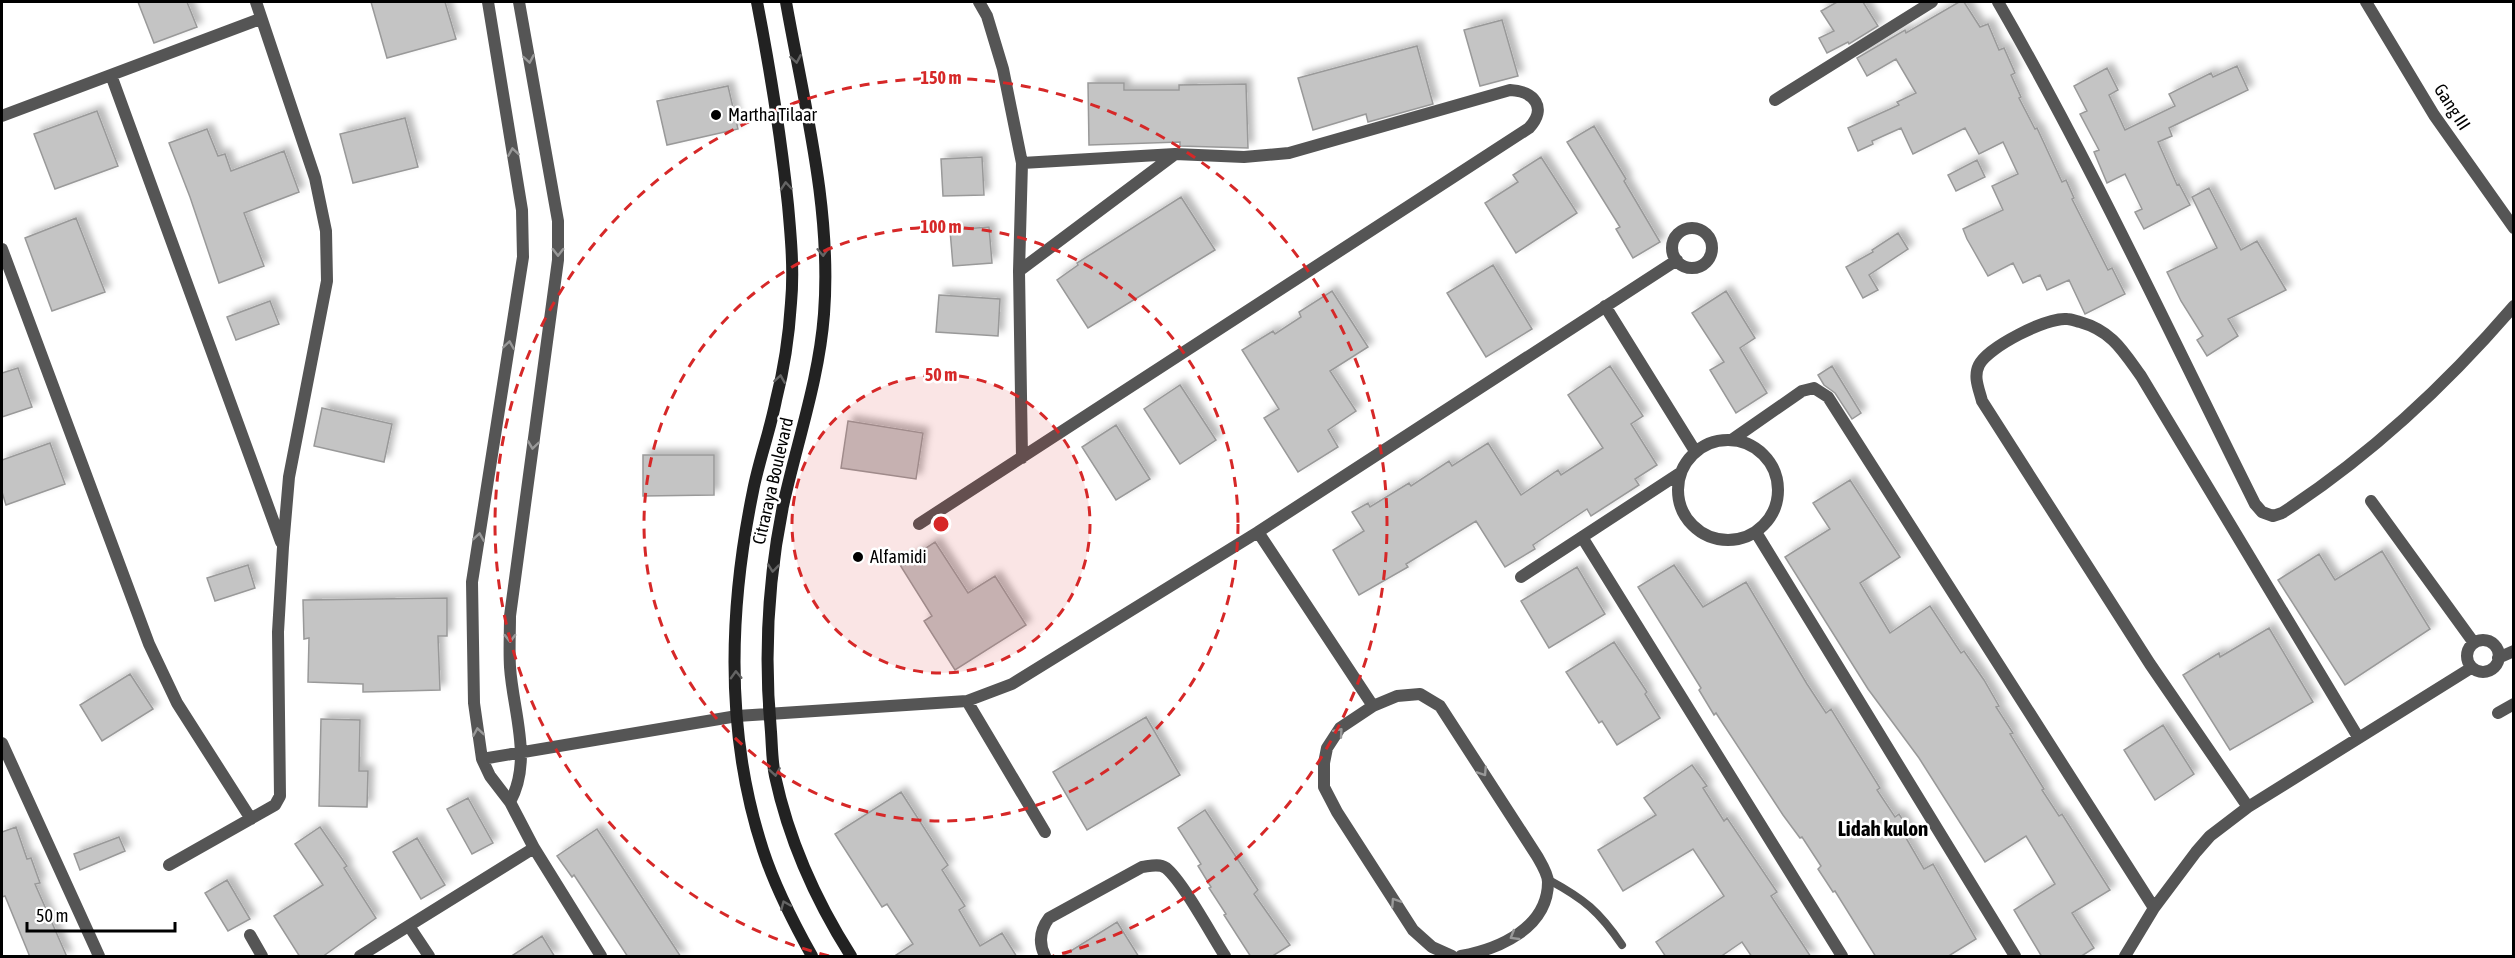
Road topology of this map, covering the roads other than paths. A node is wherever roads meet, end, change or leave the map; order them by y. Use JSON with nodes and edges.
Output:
{"nodes":[{"id":1,"x":256,"y":2,"type":"edge"},
{"id":2,"x":488,"y":2,"type":"edge"},
{"id":3,"x":519,"y":2,"type":"edge"},
{"id":4,"x":757,"y":2,"type":"edge"},
{"id":5,"x":786,"y":2,"type":"edge"},
{"id":6,"x":979,"y":2,"type":"edge"},
{"id":7,"x":1932,"y":2,"type":"edge"},
{"id":8,"x":1998,"y":2,"type":"edge"},
{"id":9,"x":2366,"y":2,"type":"edge"},
{"id":10,"x":260,"y":19,"type":"junction"},
{"id":11,"x":111,"y":75,"type":"junction"},
{"id":12,"x":1775,"y":100,"type":"dead end"},
{"id":13,"x":2,"y":116,"type":"edge"},
{"id":14,"x":1175,"y":154,"type":"junction"},
{"id":15,"x":1022,"y":163,"type":"junction"},
{"id":16,"x":2514,"y":228,"type":"edge"},
{"id":17,"x":2,"y":249,"type":"edge"},
{"id":18,"x":1677,"y":260,"type":"dead end"},
{"id":19,"x":1019,"y":271,"type":"junction"},
{"id":20,"x":1605,"y":306,"type":"junction"},
{"id":21,"x":2514,"y":306,"type":"edge"},
{"id":22,"x":1733,"y":439,"type":"junction"},
{"id":23,"x":1695,"y":451,"type":"junction"},
{"id":24,"x":1022,"y":458,"type":"junction"},
{"id":25,"x":1680,"y":473,"type":"junction"},
{"id":26,"x":2371,"y":501,"type":"dead end"},
{"id":27,"x":919,"y":524,"type":"dead end"},
{"id":28,"x":1258,"y":532,"type":"junction"},
{"id":29,"x":1756,"y":534,"type":"junction"},
{"id":30,"x":1582,"y":537,"type":"junction"},
{"id":31,"x":283,"y":547,"type":"junction"},
{"id":32,"x":1521,"y":577,"type":"dead end"},
{"id":33,"x":2474,"y":643,"type":"junction"},
{"id":34,"x":2514,"y":651,"type":"edge"},
{"id":35,"x":2498,"y":658,"type":"junction"},
{"id":36,"x":2471,"y":668,"type":"junction"},
{"id":37,"x":967,"y":701,"type":"junction"},
{"id":38,"x":2514,"y":704,"type":"edge"},
{"id":39,"x":1373,"y":706,"type":"junction"},
{"id":40,"x":2498,"y":713,"type":"dead end"},
{"id":41,"x":769,"y":714,"type":"junction"},
{"id":42,"x":737,"y":716,"type":"junction"},
{"id":43,"x":2358,"y":737,"type":"junction"},
{"id":44,"x":2,"y":743,"type":"edge"},
{"id":45,"x":522,"y":753,"type":"junction"},
{"id":46,"x":482,"y":759,"type":"junction"},
{"id":47,"x":510,"y":802,"type":"junction"},
{"id":48,"x":2248,"y":807,"type":"junction"},
{"id":49,"x":251,"y":819,"type":"junction"},
{"id":50,"x":1046,"y":832,"type":"dead end"},
{"id":51,"x":534,"y":848,"type":"junction"},
{"id":52,"x":169,"y":865,"type":"dead end"},
{"id":53,"x":1548,"y":880,"type":"junction"},
{"id":54,"x":2154,"y":908,"type":"junction"},
{"id":55,"x":409,"y":926,"type":"junction"},
{"id":56,"x":250,"y":934,"type":"dead end"},
{"id":57,"x":1622,"y":945,"type":"dead end"},
{"id":58,"x":99,"y":957,"type":"edge"},
{"id":59,"x":262,"y":957,"type":"edge"},
{"id":60,"x":360,"y":957,"type":"edge"},
{"id":61,"x":429,"y":957,"type":"edge"},
{"id":62,"x":601,"y":957,"type":"edge"},
{"id":63,"x":812,"y":957,"type":"edge"},
{"id":64,"x":851,"y":957,"type":"edge"},
{"id":65,"x":1045,"y":957,"type":"edge"},
{"id":66,"x":1225,"y":957,"type":"edge"},
{"id":67,"x":1452,"y":957,"type":"edge"},
{"id":68,"x":1461,"y":957,"type":"edge"},
{"id":69,"x":1842,"y":957,"type":"edge"},
{"id":70,"x":2015,"y":957,"type":"edge"},
{"id":71,"x":2125,"y":957,"type":"edge"}],
"edges":[{"from":1,"to":10,"type":"street"},
{"from":46,"to":2,"type":"street","one_way":true},
{"from":3,"to":45,"type":"street","one_way":true},
{"from":42,"to":4,"type":"main road","name":"Citraraya Boulevard","one_way":true},
{"from":5,"to":41,"type":"main road","name":"Citraraya Boulevard","one_way":true},
{"from":6,"to":15,"type":"street"},
{"from":7,"to":12,"type":"street"},
{"from":8,"to":21,"type":"street"},
{"from":9,"to":16,"type":"street","name":"Gang III"},
{"from":10,"to":11,"type":"street"},
{"from":10,"to":31,"type":"street"},
{"from":11,"to":13,"type":"street"},
{"from":11,"to":31,"type":"street"},
{"from":14,"to":15,"type":"street"},
{"from":14,"to":19,"type":"street"},
{"from":14,"to":24,"type":"street"},
{"from":15,"to":19,"type":"street"},
{"from":17,"to":49,"type":"street"},
{"from":18,"to":20,"type":"street"},
{"from":19,"to":24,"type":"street"},
{"from":20,"to":23,"type":"street"},
{"from":20,"to":28,"type":"street"},
{"from":22,"to":23,"type":"street"},
{"from":22,"to":29,"type":"street"},
{"from":22,"to":54,"type":"street"},
{"from":23,"to":25,"type":"street"},
{"from":24,"to":27,"type":"street"},
{"from":25,"to":29,"type":"street"},
{"from":25,"to":30,"type":"street"},
{"from":26,"to":33,"type":"street"},
{"from":28,"to":37,"type":"street"},
{"from":28,"to":39,"type":"street"},
{"from":29,"to":70,"type":"street"},
{"from":30,"to":32,"type":"street"},
{"from":30,"to":69,"type":"street"},
{"from":31,"to":49,"type":"street"},
{"from":33,"to":35,"type":"street"},
{"from":33,"to":36,"type":"street"},
{"from":34,"to":35,"type":"street"},
{"from":35,"to":36,"type":"street"},
{"from":36,"to":43,"type":"street"},
{"from":37,"to":41,"type":"street"},
{"from":37,"to":50,"type":"street"},
{"from":38,"to":40,"type":"street"},
{"from":39,"to":53,"type":"street","one_way":true},
{"from":67,"to":39,"type":"street","one_way":true},
{"from":41,"to":42,"type":"street"},
{"from":41,"to":64,"type":"main road","name":"Citraraya Boulevard","one_way":true},
{"from":42,"to":45,"type":"street"},
{"from":63,"to":42,"type":"main road","name":"Citraraya Boulevard","one_way":true},
{"from":43,"to":48,"type":"street"},
{"from":43,"to":48,"type":"street"},
{"from":44,"to":58,"type":"street"},
{"from":45,"to":46,"type":"street"},
{"from":45,"to":47,"type":"street"},
{"from":46,"to":47,"type":"street"},
{"from":47,"to":51,"type":"street"},
{"from":48,"to":54,"type":"street"},
{"from":49,"to":52,"type":"street"},
{"from":51,"to":55,"type":"street"},
{"from":51,"to":62,"type":"street"},
{"from":53,"to":57,"type":"lane"},
{"from":53,"to":68,"type":"street","one_way":true},
{"from":54,"to":71,"type":"street"},
{"from":55,"to":60,"type":"street"},
{"from":55,"to":61,"type":"street"},
{"from":56,"to":59,"type":"street"},
{"from":65,"to":66,"type":"street"}]}
